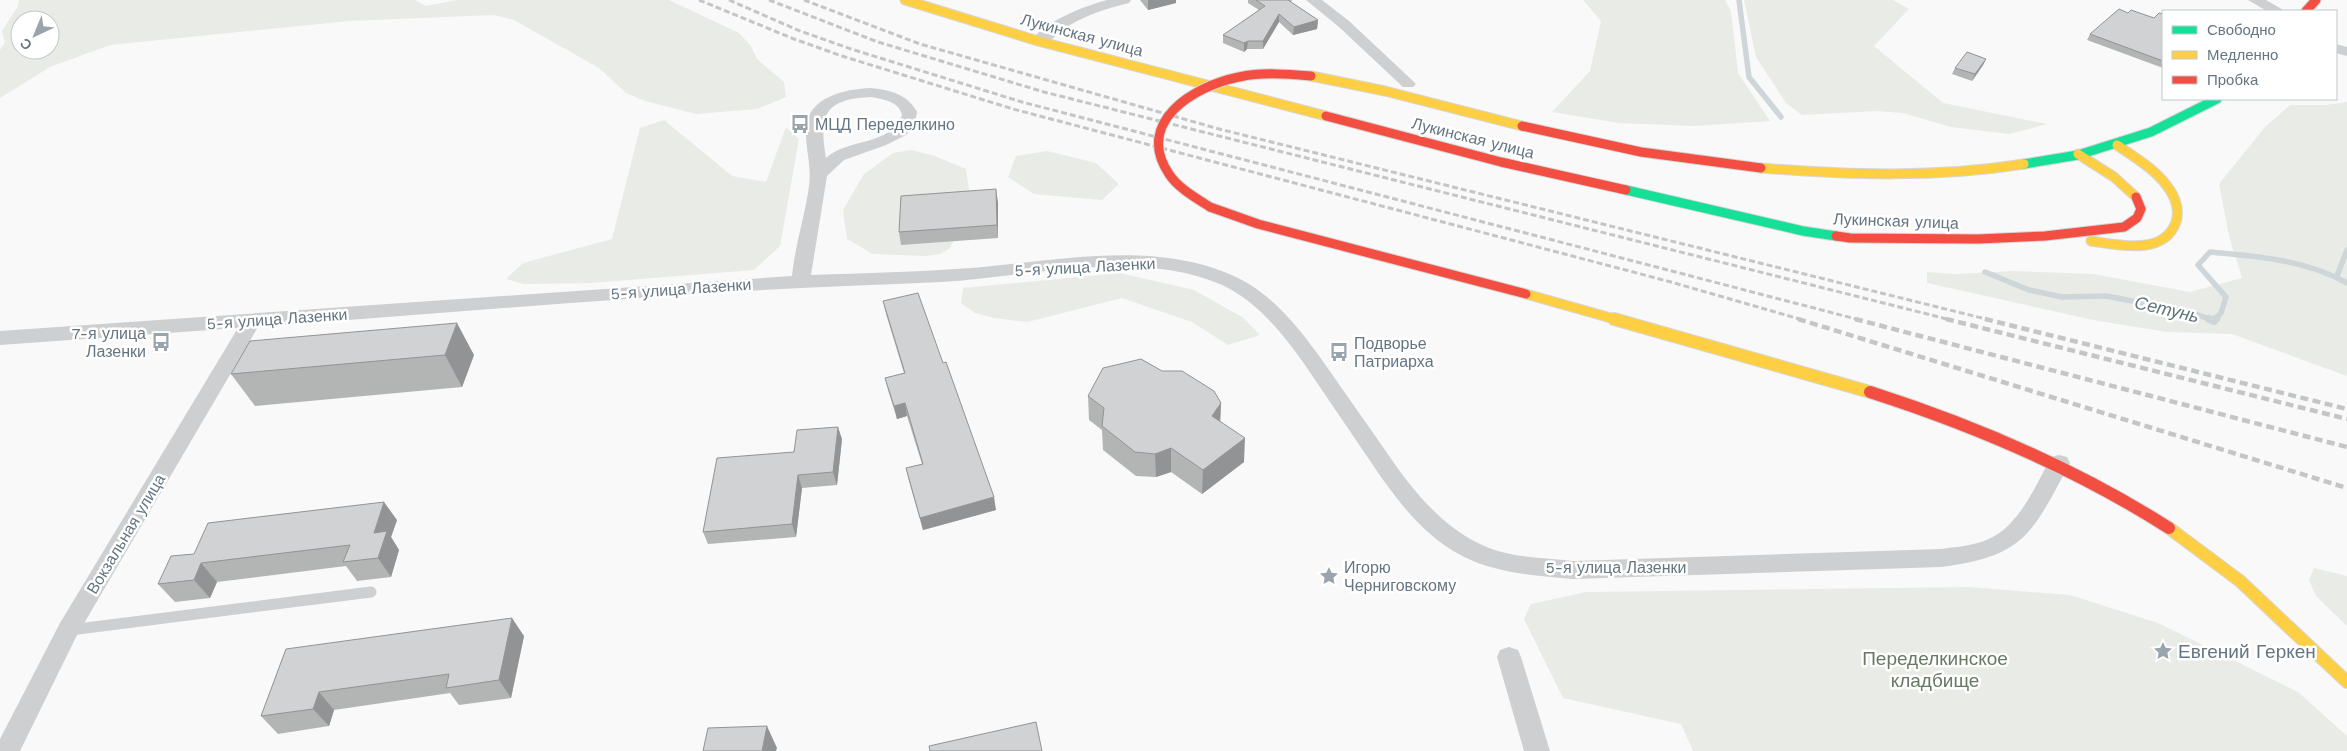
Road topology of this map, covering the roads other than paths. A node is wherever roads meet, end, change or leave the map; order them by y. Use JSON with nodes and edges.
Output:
{"nodes":[{"id":1,"x":1124,"y":0,"type":"edge"},
{"id":2,"x":1313,"y":0,"type":"edge"},
{"id":3,"x":2255,"y":0,"type":"edge"},
{"id":4,"x":909,"y":1,"type":"edge"},
{"id":5,"x":2276,"y":10,"type":"edge"},
{"id":6,"x":1038,"y":41,"type":"junction"},
{"id":7,"x":1408,"y":84,"type":"dead end"},
{"id":8,"x":2215,"y":100,"type":"edge"},
{"id":9,"x":2117,"y":145,"type":"junction"},
{"id":10,"x":2078,"y":154,"type":"junction"},
{"id":11,"x":819,"y":175,"type":"junction"},
{"id":12,"x":2045,"y":236,"type":"junction"},
{"id":13,"x":801,"y":280,"type":"junction"},
{"id":14,"x":252,"y":321,"type":"junction"},
{"id":15,"x":0,"y":338,"type":"edge"},
{"id":16,"x":2059,"y":463,"type":"junction"},
{"id":17,"x":371,"y":592,"type":"dead end"},
{"id":18,"x":68,"y":630,"type":"junction"},
{"id":19,"x":1509,"y":657,"type":"dead end"},
{"id":20,"x":2347,"y":682,"type":"edge"},
{"id":21,"x":7,"y":751,"type":"edge"},
{"id":22,"x":1536,"y":751,"type":"edge"}],
"edges":[{"from":1,"to":6,"type":"street"},
{"from":2,"to":7,"type":"street"},
{"from":3,"to":5,"type":"street"},
{"from":4,"to":6,"type":"main road","name":"Лукинская улица"},
{"from":6,"to":12,"type":"main road","name":"Лукинская улица"},
{"from":8,"to":9,"type":"main road"},
{"from":9,"to":10,"type":"main road"},
{"from":9,"to":12,"type":"main road","name":"Лукинская улица"},
{"from":10,"to":12,"type":"main road","name":"Лукинская улица"},
{"from":10,"to":16,"type":"main road","bridge":true},
{"from":11,"to":11,"type":"street"},
{"from":11,"to":13,"type":"street"},
{"from":13,"to":14,"type":"street","name":"5-я улица Лазенки"},
{"from":13,"to":16,"type":"street","name":"5-я улица Лазенки"},
{"from":14,"to":15,"type":"street","name":"5-я улица Лазенки"},
{"from":14,"to":18,"type":"street","name":"Вокзальная улица"},
{"from":16,"to":20,"type":"main road"},
{"from":17,"to":18,"type":"lane"},
{"from":18,"to":21,"type":"street","name":"Вокзальная улица"},
{"from":19,"to":22,"type":"street"}]}
